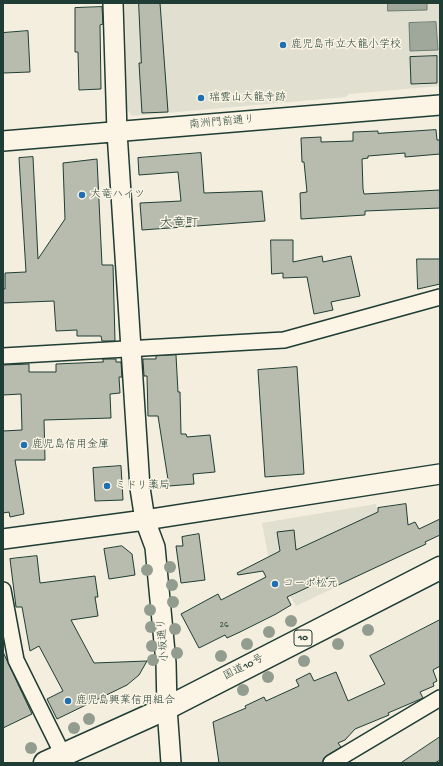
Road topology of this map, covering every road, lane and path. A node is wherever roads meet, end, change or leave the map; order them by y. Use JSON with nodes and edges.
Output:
{"nodes":[{"id":1,"x":113,"y":3,"type":"edge"},
{"id":2,"x":440,"y":105,"type":"edge"},
{"id":3,"x":116,"y":132,"type":"junction"},
{"id":4,"x":3,"y":141,"type":"edge"},
{"id":5,"x":440,"y":297,"type":"edge"},
{"id":6,"x":131,"y":348,"type":"junction"},
{"id":7,"x":3,"y":356,"type":"edge"},
{"id":8,"x":440,"y":474,"type":"edge"},
{"id":9,"x":145,"y":520,"type":"junction"},
{"id":10,"x":3,"y":539,"type":"edge"},
{"id":11,"x":440,"y":568,"type":"edge"},
{"id":12,"x":3,"y":590,"type":"edge"},
{"id":13,"x":9,"y":662,"type":"edge"},
{"id":14,"x":440,"y":698,"type":"edge"},
{"id":15,"x":167,"y":708,"type":"junction"},
{"id":16,"x":54,"y":759,"type":"edge"},
{"id":17,"x":171,"y":763,"type":"edge"},
{"id":18,"x":331,"y":763,"type":"edge"}],
"edges":[{"from":1,"to":3,"type":"street","name":"小坂通り"},
{"from":2,"to":3,"type":"street","name":"南洲門前通り"},
{"from":3,"to":4,"type":"street","name":"南洲門前通り"},
{"from":3,"to":6,"type":"street","name":"小坂通り"},
{"from":5,"to":6,"type":"street"},
{"from":6,"to":7,"type":"street"},
{"from":6,"to":9,"type":"street","name":"小坂通り"},
{"from":8,"to":9,"type":"street"},
{"from":9,"to":10,"type":"street"},
{"from":9,"to":15,"type":"street","name":"小坂通り"},
{"from":11,"to":15,"type":"highway","name":"国道10号","number":"10"},
{"from":12,"to":13,"type":"street"},
{"from":13,"to":16,"type":"street"},
{"from":14,"to":18,"type":"street"},
{"from":15,"to":16,"type":"highway","name":"国道10号","number":"10"},
{"from":15,"to":17,"type":"street","name":"小坂通り"}]}
